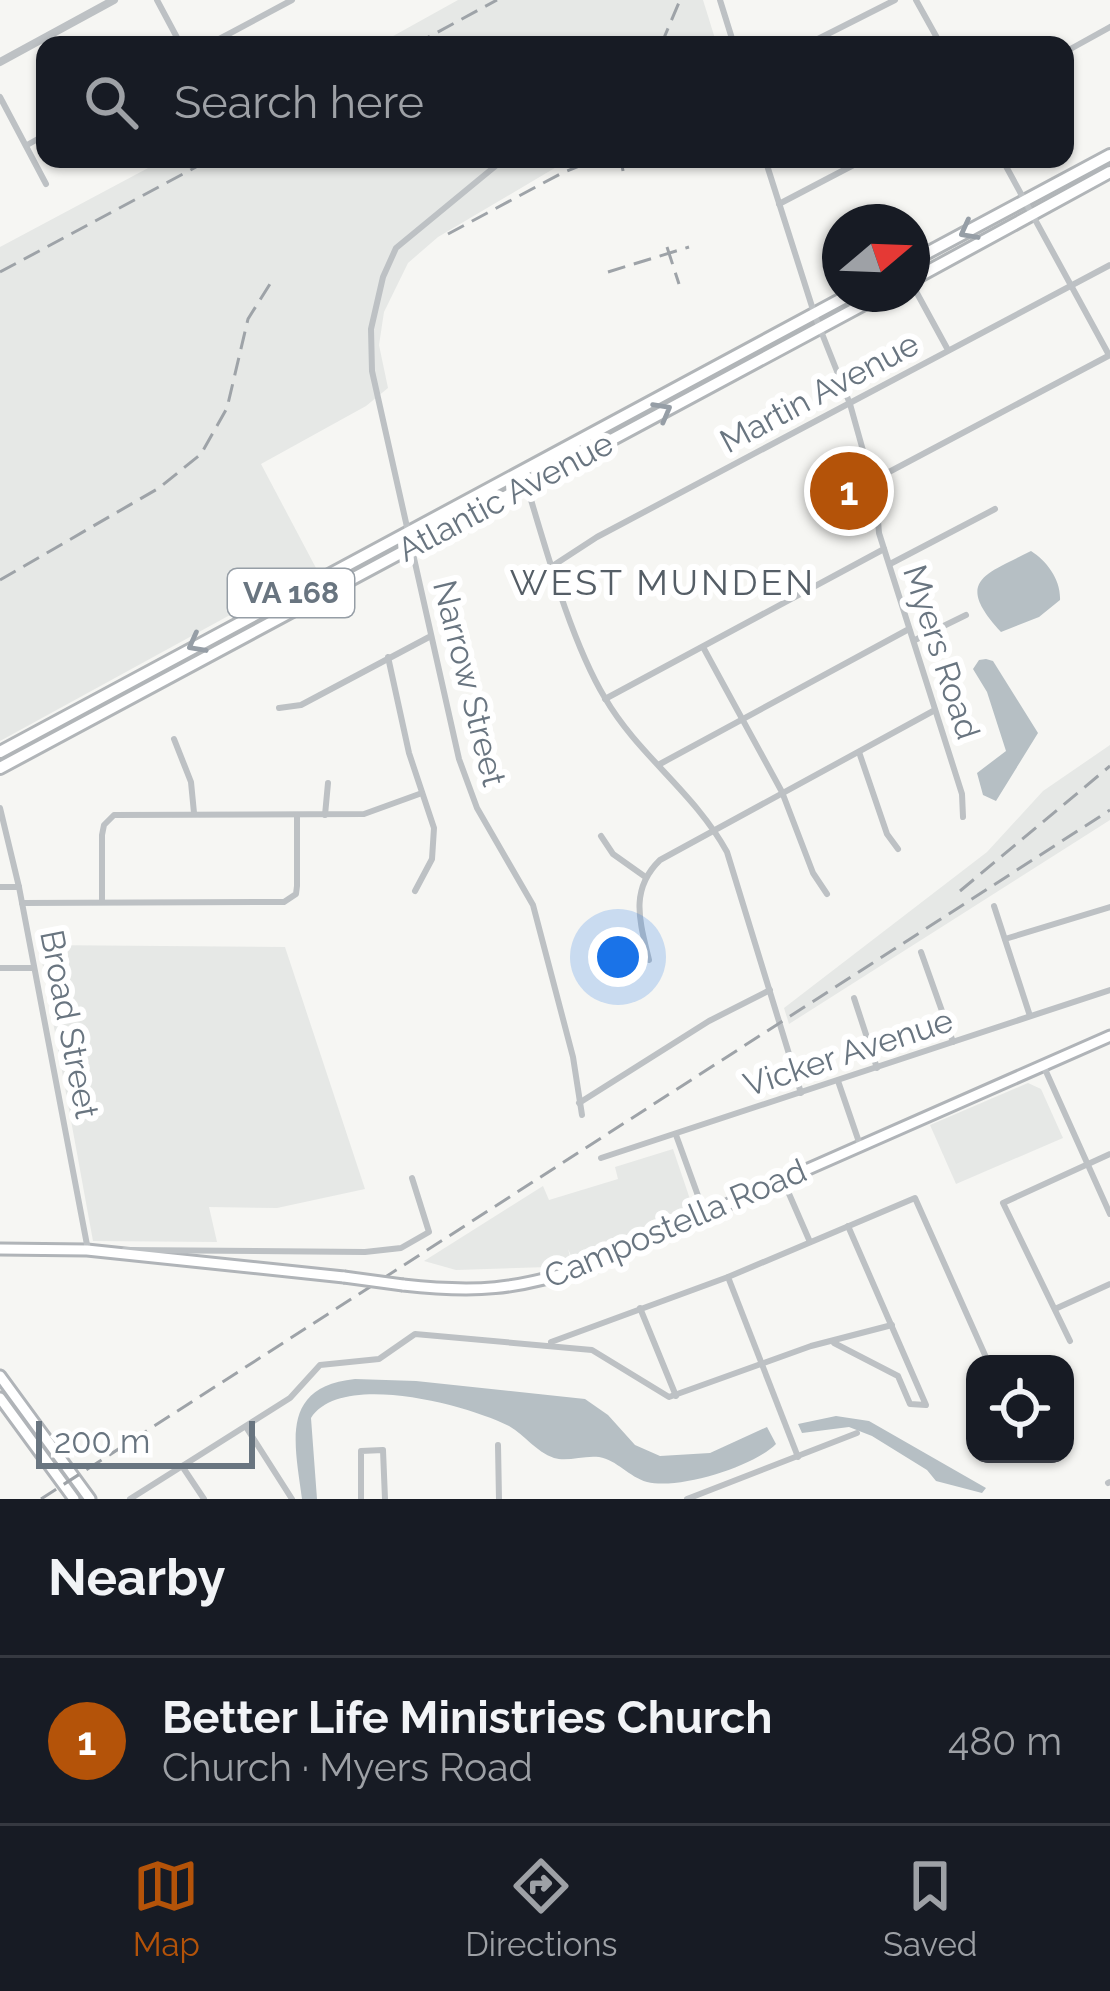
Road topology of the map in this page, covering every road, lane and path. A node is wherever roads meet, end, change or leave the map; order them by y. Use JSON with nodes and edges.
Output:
{"nodes":[{"id":1,"x":114,"y":0,"type":"edge"},
{"id":2,"x":157,"y":0,"type":"edge"},
{"id":3,"x":292,"y":0,"type":"edge"},
{"id":4,"x":720,"y":0,"type":"edge"},
{"id":5,"x":895,"y":0,"type":"edge"},
{"id":6,"x":916,"y":0,"type":"edge"},
{"id":7,"x":1110,"y":27,"type":"edge"},
{"id":8,"x":48,"y":36,"type":"edge"},
{"id":9,"x":176,"y":36,"type":"edge"},
{"id":10,"x":225,"y":36,"type":"edge"},
{"id":11,"x":731,"y":36,"type":"edge"},
{"id":12,"x":824,"y":36,"type":"edge"},
{"id":13,"x":936,"y":36,"type":"edge"},
{"id":14,"x":36,"y":42,"type":"edge"},
{"id":15,"x":1074,"y":47,"type":"edge"},
{"id":16,"x":0,"y":62,"type":"edge"},
{"id":17,"x":0,"y":98,"type":"edge"},
{"id":18,"x":36,"y":140,"type":"edge"},
{"id":19,"x":25,"y":146,"type":"junction"},
{"id":20,"x":1110,"y":155,"type":"edge"},
{"id":21,"x":36,"y":166,"type":"edge"},
{"id":22,"x":37,"y":168,"type":"edge"},
{"id":23,"x":493,"y":168,"type":"edge"},
{"id":24,"x":768,"y":168,"type":"edge"},
{"id":25,"x":848,"y":168,"type":"edge"},
{"id":26,"x":1007,"y":168,"type":"edge"},
{"id":27,"x":1110,"y":172,"type":"edge"},
{"id":28,"x":46,"y":184,"type":"dead end"},
{"id":29,"x":1024,"y":201,"type":"junction"},
{"id":30,"x":779,"y":204,"type":"junction"},
{"id":31,"x":1031,"y":215,"type":"junction"},
{"id":32,"x":930,"y":251,"type":"edge"},
{"id":33,"x":1110,"y":265,"type":"edge"},
{"id":34,"x":930,"y":272,"type":"edge"},
{"id":35,"x":1071,"y":286,"type":"junction"},
{"id":36,"x":827,"y":312,"type":"edge"},
{"id":37,"x":838,"y":312,"type":"edge"},
{"id":38,"x":928,"y":312,"type":"edge"},
{"id":39,"x":817,"y":320,"type":"junction"},
{"id":40,"x":948,"y":350,"type":"junction"},
{"id":41,"x":1109,"y":355,"type":"edge"},
{"id":42,"x":850,"y":404,"type":"junction"},
{"id":43,"x":522,"y":470,"type":"junction"},
{"id":44,"x":872,"y":482,"type":"junction"},
{"id":45,"x":526,"y":485,"type":"junction"},
{"id":46,"x":995,"y":508,"type":"dead end"},
{"id":47,"x":408,"y":531,"type":"junction"},
{"id":48,"x":411,"y":546,"type":"junction"},
{"id":49,"x":884,"y":549,"type":"junction"},
{"id":50,"x":890,"y":563,"type":"junction"},
{"id":51,"x":553,"y":566,"type":"junction"},
{"id":52,"x":966,"y":616,"type":"dead end"},
{"id":53,"x":909,"y":628,"type":"junction"},
{"id":54,"x":430,"y":636,"type":"junction"},
{"id":55,"x":914,"y":641,"type":"junction"},
{"id":56,"x":703,"y":647,"type":"junction"},
{"id":57,"x":388,"y":657,"type":"junction"},
{"id":58,"x":605,"y":699,"type":"junction"},
{"id":59,"x":280,"y":708,"type":"dead end"},
{"id":60,"x":935,"y":710,"type":"junction"},
{"id":61,"x":744,"y":719,"type":"junction"},
{"id":62,"x":174,"y":739,"type":"dead end"},
{"id":63,"x":0,"y":752,"type":"edge"},
{"id":64,"x":859,"y":752,"type":"junction"},
{"id":65,"x":660,"y":764,"type":"junction"},
{"id":66,"x":0,"y":768,"type":"edge"},
{"id":67,"x":328,"y":783,"type":"dead end"},
{"id":68,"x":782,"y":792,"type":"junction"},
{"id":69,"x":422,"y":793,"type":"junction"},
{"id":70,"x":0,"y":808,"type":"edge"},
{"id":71,"x":194,"y":813,"type":"junction"},
{"id":72,"x":297,"y":815,"type":"junction"},
{"id":73,"x":326,"y":815,"type":"junction"},
{"id":74,"x":963,"y":818,"type":"dead end"},
{"id":75,"x":715,"y":829,"type":"junction"},
{"id":76,"x":601,"y":836,"type":"dead end"},
{"id":77,"x":898,"y":849,"type":"dead end"},
{"id":78,"x":644,"y":876,"type":"junction"},
{"id":79,"x":19,"y":886,"type":"junction"},
{"id":80,"x":0,"y":887,"type":"edge"},
{"id":81,"x":415,"y":891,"type":"dead end"},
{"id":82,"x":827,"y":894,"type":"dead end"},
{"id":83,"x":102,"y":902,"type":"junction"},
{"id":84,"x":22,"y":903,"type":"junction"},
{"id":85,"x":994,"y":906,"type":"dead end"},
{"id":86,"x":1110,"y":907,"type":"edge"},
{"id":87,"x":1005,"y":939,"type":"junction"},
{"id":88,"x":922,"y":952,"type":"dead end"},
{"id":89,"x":649,"y":961,"type":"dead end"},
{"id":90,"x":0,"y":968,"type":"edge"},
{"id":91,"x":34,"y":968,"type":"junction"},
{"id":92,"x":770,"y":990,"type":"junction"},
{"id":93,"x":1110,"y":990,"type":"edge"},
{"id":94,"x":854,"y":998,"type":"dead end"},
{"id":95,"x":1030,"y":1016,"type":"junction"},
{"id":96,"x":1110,"y":1036,"type":"edge"},
{"id":97,"x":953,"y":1042,"type":"junction"},
{"id":98,"x":877,"y":1067,"type":"junction"},
{"id":99,"x":1044,"y":1067,"type":"junction"},
{"id":100,"x":838,"y":1081,"type":"junction"},
{"id":101,"x":801,"y":1093,"type":"junction"},
{"id":102,"x":579,"y":1103,"type":"junction"},
{"id":103,"x":582,"y":1114,"type":"dead end"},
{"id":104,"x":676,"y":1135,"type":"junction"},
{"id":105,"x":860,"y":1145,"type":"junction"},
{"id":106,"x":1110,"y":1154,"type":"edge"},
{"id":107,"x":601,"y":1158,"type":"dead end"},
{"id":108,"x":1088,"y":1164,"type":"junction"},
{"id":109,"x":412,"y":1178,"type":"dead end"},
{"id":110,"x":783,"y":1180,"type":"junction"},
{"id":111,"x":1110,"y":1214,"type":"edge"},
{"id":112,"x":705,"y":1215,"type":"junction"},
{"id":113,"x":848,"y":1226,"type":"junction"},
{"id":114,"x":810,"y":1242,"type":"junction"},
{"id":115,"x":0,"y":1249,"type":"edge"},
{"id":116,"x":87,"y":1250,"type":"junction"},
{"id":117,"x":728,"y":1277,"type":"junction"},
{"id":118,"x":1110,"y":1284,"type":"edge"},
{"id":119,"x":640,"y":1308,"type":"junction"},
{"id":120,"x":1055,"y":1309,"type":"junction"},
{"id":121,"x":892,"y":1325,"type":"junction"},
{"id":122,"x":1070,"y":1341,"type":"dead end"},
{"id":123,"x":832,"y":1342,"type":"junction"},
{"id":124,"x":545,"y":1344,"type":"junction"},
{"id":125,"x":985,"y":1355,"type":"edge"},
{"id":126,"x":762,"y":1363,"type":"junction"},
{"id":127,"x":0,"y":1376,"type":"edge"},
{"id":128,"x":676,"y":1396,"type":"junction"},
{"id":129,"x":0,"y":1399,"type":"edge"},
{"id":130,"x":246,"y":1427,"type":"junction"},
{"id":131,"x":857,"y":1433,"type":"dead end"},
{"id":132,"x":498,"y":1445,"type":"dead end"},
{"id":133,"x":798,"y":1457,"type":"junction"},
{"id":134,"x":182,"y":1466,"type":"junction"},
{"id":135,"x":72,"y":1499,"type":"edge"},
{"id":136,"x":90,"y":1499,"type":"edge"},
{"id":137,"x":130,"y":1499,"type":"edge"},
{"id":138,"x":203,"y":1499,"type":"edge"},
{"id":139,"x":292,"y":1499,"type":"edge"},
{"id":140,"x":362,"y":1499,"type":"edge"},
{"id":141,"x":385,"y":1499,"type":"edge"},
{"id":142,"x":499,"y":1499,"type":"edge"},
{"id":143,"x":687,"y":1499,"type":"edge"}],
"edges":[{"from":1,"to":8,"type":"street"},
{"from":2,"to":9,"type":"street"},
{"from":3,"to":10,"type":"street"},
{"from":4,"to":11,"type":"street"},
{"from":5,"to":12,"type":"street"},
{"from":6,"to":13,"type":"street"},
{"from":7,"to":15,"type":"street"},
{"from":14,"to":16,"type":"street"},
{"from":17,"to":19,"type":"street"},
{"from":18,"to":19,"type":"street"},
{"from":19,"to":21,"type":"street"},
{"from":20,"to":29,"type":"main road"},
{"from":22,"to":28,"type":"street"},
{"from":23,"to":47,"type":"street","name":"Narrow Street"},
{"from":24,"to":30,"type":"street","name":"Myers Road"},
{"from":25,"to":30,"type":"street"},
{"from":26,"to":29,"type":"street"},
{"from":27,"to":31,"type":"main road"},
{"from":29,"to":31,"type":"street"},
{"from":29,"to":32,"type":"main road","one_way":true},
{"from":30,"to":39,"type":"street","name":"Myers Road"},
{"from":31,"to":34,"type":"main road"},
{"from":31,"to":35,"type":"street"},
{"from":33,"to":35,"type":"street","name":"Martin Avenue"},
{"from":35,"to":40,"type":"street","name":"Martin Avenue"},
{"from":35,"to":41,"type":"street"},
{"from":36,"to":39,"type":"main road","name":"Atlantic Avenue","number":"VA 168"},
{"from":37,"to":39,"type":"main road","name":"Atlantic Avenue","number":"VA 168"},
{"from":38,"to":40,"type":"street"},
{"from":39,"to":42,"type":"street","name":"Myers Road"},
{"from":39,"to":43,"type":"main road","name":"Atlantic Avenue","number":"VA 168"},
{"from":45,"to":39,"type":"main road","name":"Atlantic Avenue","number":"VA 168","one_way":true},
{"from":40,"to":42,"type":"street","name":"Martin Avenue"},
{"from":41,"to":44,"type":"street"},
{"from":42,"to":44,"type":"street","name":"Myers Road"},
{"from":42,"to":51,"type":"street","name":"Martin Avenue"},
{"from":43,"to":45,"type":"street"},
{"from":43,"to":47,"type":"main road","name":"Atlantic Avenue","number":"VA 168"},
{"from":44,"to":49,"type":"street","name":"Myers Road"},
{"from":45,"to":48,"type":"main road","name":"Atlantic Avenue","number":"VA 168"},
{"from":45,"to":51,"type":"street"},
{"from":46,"to":50,"type":"street"},
{"from":47,"to":48,"type":"street","name":"Narrow Street"},
{"from":47,"to":63,"type":"main road","name":"Atlantic Avenue","number":"VA 168","one_way":true},
{"from":48,"to":54,"type":"street","name":"Narrow Street"},
{"from":48,"to":66,"type":"main road","name":"Atlantic Avenue","number":"VA 168"},
{"from":49,"to":50,"type":"street","name":"Myers Road"},
{"from":49,"to":56,"type":"street"},
{"from":50,"to":53,"type":"street","name":"Myers Road"},
{"from":51,"to":58,"type":"street"},
{"from":52,"to":55,"type":"street"},
{"from":53,"to":55,"type":"street","name":"Myers Road"},
{"from":53,"to":61,"type":"street"},
{"from":54,"to":57,"type":"street"},
{"from":54,"to":102,"type":"street","name":"Narrow Street"},
{"from":55,"to":60,"type":"street","name":"Myers Road"},
{"from":56,"to":58,"type":"street"},
{"from":56,"to":61,"type":"street"},
{"from":57,"to":59,"type":"street"},
{"from":57,"to":69,"type":"street"},
{"from":58,"to":65,"type":"street"},
{"from":60,"to":64,"type":"street"},
{"from":60,"to":74,"type":"street","name":"Myers Road"},
{"from":61,"to":65,"type":"street"},
{"from":61,"to":68,"type":"street"},
{"from":62,"to":71,"type":"street"},
{"from":64,"to":68,"type":"street"},
{"from":64,"to":77,"type":"street"},
{"from":65,"to":75,"type":"street"},
{"from":67,"to":73,"type":"street"},
{"from":68,"to":75,"type":"street"},
{"from":68,"to":82,"type":"street"},
{"from":69,"to":73,"type":"street"},
{"from":69,"to":81,"type":"street"},
{"from":70,"to":79,"type":"street","name":"Broad Street"},
{"from":71,"to":72,"type":"street"},
{"from":71,"to":83,"type":"street"},
{"from":72,"to":73,"type":"street"},
{"from":72,"to":83,"type":"street"},
{"from":75,"to":78,"type":"street"},
{"from":75,"to":92,"type":"street"},
{"from":76,"to":78,"type":"street"},
{"from":78,"to":89,"type":"street"},
{"from":79,"to":80,"type":"street"},
{"from":79,"to":84,"type":"street","name":"Broad Street"},
{"from":83,"to":84,"type":"street"},
{"from":84,"to":91,"type":"street","name":"Broad Street"},
{"from":85,"to":87,"type":"street"},
{"from":86,"to":87,"type":"street"},
{"from":87,"to":95,"type":"street"},
{"from":88,"to":97,"type":"street"},
{"from":90,"to":91,"type":"street"},
{"from":91,"to":116,"type":"street","name":"Broad Street"},
{"from":92,"to":101,"type":"street"},
{"from":92,"to":102,"type":"street"},
{"from":93,"to":95,"type":"street","name":"Vicker Avenue"},
{"from":94,"to":98,"type":"street"},
{"from":95,"to":97,"type":"street","name":"Vicker Avenue"},
{"from":96,"to":99,"type":"main road","name":"Campostella Road"},
{"from":97,"to":98,"type":"street","name":"Vicker Avenue"},
{"from":98,"to":100,"type":"street","name":"Vicker Avenue"},
{"from":99,"to":105,"type":"main road","name":"Campostella Road"},
{"from":99,"to":108,"type":"street"},
{"from":100,"to":101,"type":"street","name":"Vicker Avenue"},
{"from":100,"to":105,"type":"street"},
{"from":101,"to":104,"type":"street","name":"Vicker Avenue"},
{"from":102,"to":103,"type":"street","name":"Narrow Street"},
{"from":104,"to":107,"type":"street","name":"Vicker Avenue"},
{"from":104,"to":112,"type":"street"},
{"from":105,"to":110,"type":"main road","name":"Campostella Road"},
{"from":106,"to":108,"type":"street"},
{"from":108,"to":111,"type":"street"},
{"from":108,"to":120,"type":"street"},
{"from":109,"to":116,"type":"street"},
{"from":110,"to":112,"type":"main road","name":"Campostella Road"},
{"from":110,"to":114,"type":"street"},
{"from":112,"to":116,"type":"main road","name":"Campostella Road","bridge":true},
{"from":113,"to":114,"type":"street"},
{"from":113,"to":121,"type":"street"},
{"from":113,"to":125,"type":"street"},
{"from":114,"to":117,"type":"street"},
{"from":115,"to":116,"type":"main road","name":"Campostella Road"},
{"from":117,"to":119,"type":"street"},
{"from":117,"to":126,"type":"street"},
{"from":118,"to":120,"type":"street"},
{"from":119,"to":124,"type":"street"},
{"from":119,"to":128,"type":"street"},
{"from":120,"to":122,"type":"street"},
{"from":121,"to":123,"type":"street"},
{"from":121,"to":123,"type":"street"},
{"from":123,"to":126,"type":"street"},
{"from":124,"to":128,"type":"street"},
{"from":124,"to":130,"type":"street"},
{"from":126,"to":128,"type":"street"},
{"from":126,"to":133,"type":"street"},
{"from":127,"to":136,"type":"main road"},
{"from":129,"to":135,"type":"main road"},
{"from":130,"to":134,"type":"street"},
{"from":130,"to":139,"type":"street"},
{"from":131,"to":133,"type":"street"},
{"from":132,"to":142,"type":"street"},
{"from":133,"to":143,"type":"street"},
{"from":134,"to":137,"type":"street"},
{"from":134,"to":138,"type":"street"},
{"from":140,"to":141,"type":"street"}]}
